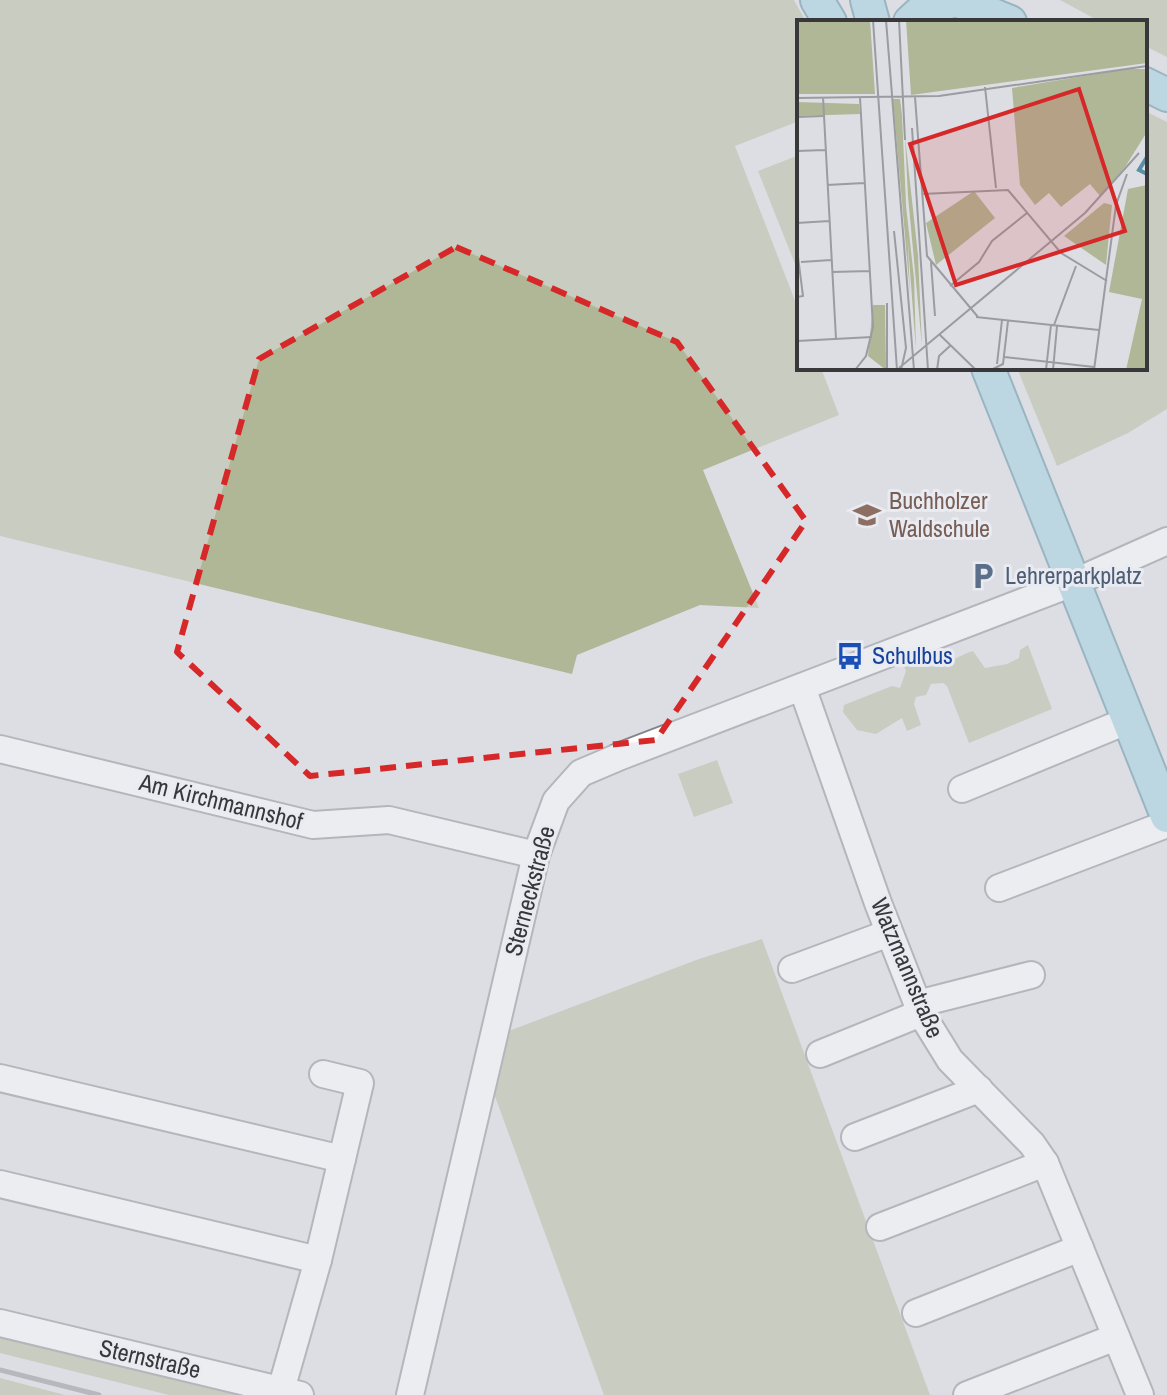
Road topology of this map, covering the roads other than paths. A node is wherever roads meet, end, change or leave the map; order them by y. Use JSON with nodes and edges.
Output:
{"nodes":[{"id":1,"x":817,"y":0,"type":"edge"},
{"id":2,"x":828,"y":0,"type":"edge"},
{"id":3,"x":867,"y":0,"type":"edge"},
{"id":4,"x":956,"y":0,"type":"edge"},
{"id":5,"x":997,"y":0,"type":"edge"},
{"id":6,"x":831,"y":20,"type":"edge"},
{"id":7,"x":832,"y":20,"type":"edge"},
{"id":8,"x":872,"y":20,"type":"edge"},
{"id":9,"x":912,"y":20,"type":"edge"},
{"id":10,"x":1005,"y":20,"type":"edge"},
{"id":11,"x":1029,"y":20,"type":"edge"},
{"id":12,"x":1147,"y":85,"type":"edge"},
{"id":13,"x":1167,"y":95,"type":"edge"},
{"id":14,"x":989,"y":370,"type":"edge"},
{"id":15,"x":1167,"y":541,"type":"edge"},
{"id":16,"x":1075,"y":582,"type":"junction"},
{"id":17,"x":802,"y":687,"type":"junction"},
{"id":18,"x":1129,"y":720,"type":"junction"},
{"id":19,"x":0,"y":749,"type":"edge"},
{"id":20,"x":962,"y":789,"type":"dead end"},
{"id":21,"x":1167,"y":816,"type":"edge"},
{"id":22,"x":1167,"y":824,"type":"edge"},
{"id":23,"x":536,"y":855,"type":"junction"},
{"id":24,"x":999,"y":888,"type":"dead end"},
{"id":25,"x":889,"y":933,"type":"junction"},
{"id":26,"x":792,"y":969,"type":"dead end"},
{"id":27,"x":1031,"y":975,"type":"dead end"},
{"id":28,"x":919,"y":1009,"type":"junction"},
{"id":29,"x":820,"y":1054,"type":"dead end"},
{"id":30,"x":323,"y":1074,"type":"dead end"},
{"id":31,"x":0,"y":1078,"type":"edge"},
{"id":32,"x":979,"y":1089,"type":"junction"},
{"id":33,"x":855,"y":1137,"type":"dead end"},
{"id":34,"x":342,"y":1159,"type":"junction"},
{"id":35,"x":1045,"y":1163,"type":"junction"},
{"id":36,"x":0,"y":1184,"type":"edge"},
{"id":37,"x":880,"y":1227,"type":"dead end"},
{"id":38,"x":1080,"y":1248,"type":"junction"},
{"id":39,"x":318,"y":1260,"type":"junction"},
{"id":40,"x":916,"y":1313,"type":"dead end"},
{"id":41,"x":0,"y":1323,"type":"edge"},
{"id":42,"x":1116,"y":1337,"type":"junction"},
{"id":43,"x":291,"y":1393,"type":"edge"},
{"id":44,"x":410,"y":1395,"type":"edge"},
{"id":45,"x":967,"y":1395,"type":"edge"},
{"id":46,"x":1140,"y":1395,"type":"edge"}],
"edges":[{"from":1,"to":6,"type":"main road"},
{"from":2,"to":7,"type":"main road"},
{"from":3,"to":8,"type":"main road"},
{"from":4,"to":9,"type":"main road"},
{"from":4,"to":10,"type":"main road"},
{"from":5,"to":11,"type":"main road"},
{"from":12,"to":13,"type":"main road"},
{"from":14,"to":16,"type":"main road"},
{"from":15,"to":16,"type":"street","name":"Sterneckstraße"},
{"from":16,"to":17,"type":"street","name":"Sterneckstraße"},
{"from":16,"to":18,"type":"main road"},
{"from":17,"to":23,"type":"street","name":"Sterneckstraße"},
{"from":17,"to":25,"type":"street","name":"Watzmannstraße"},
{"from":18,"to":20,"type":"street"},
{"from":18,"to":21,"type":"main road"},
{"from":19,"to":23,"type":"street","name":"Am Kirchmannshof"},
{"from":22,"to":24,"type":"street"},
{"from":23,"to":44,"type":"street","name":"Sterneckstraße"},
{"from":25,"to":26,"type":"street"},
{"from":25,"to":28,"type":"street","name":"Watzmannstraße"},
{"from":27,"to":28,"type":"street"},
{"from":28,"to":29,"type":"street"},
{"from":28,"to":32,"type":"street","name":"Watzmannstraße"},
{"from":30,"to":34,"type":"street"},
{"from":31,"to":34,"type":"street"},
{"from":32,"to":33,"type":"street"},
{"from":32,"to":35,"type":"street","name":"Watzmannstraße"},
{"from":34,"to":39,"type":"street"},
{"from":35,"to":37,"type":"street"},
{"from":35,"to":38,"type":"street","name":"Watzmannstraße"},
{"from":36,"to":39,"type":"street"},
{"from":38,"to":40,"type":"street"},
{"from":38,"to":42,"type":"street","name":"Watzmannstraße"},
{"from":39,"to":43,"type":"street"},
{"from":41,"to":43,"type":"street","name":"Sternstraße"},
{"from":42,"to":45,"type":"street"},
{"from":42,"to":46,"type":"street","name":"Watzmannstraße"}]}
